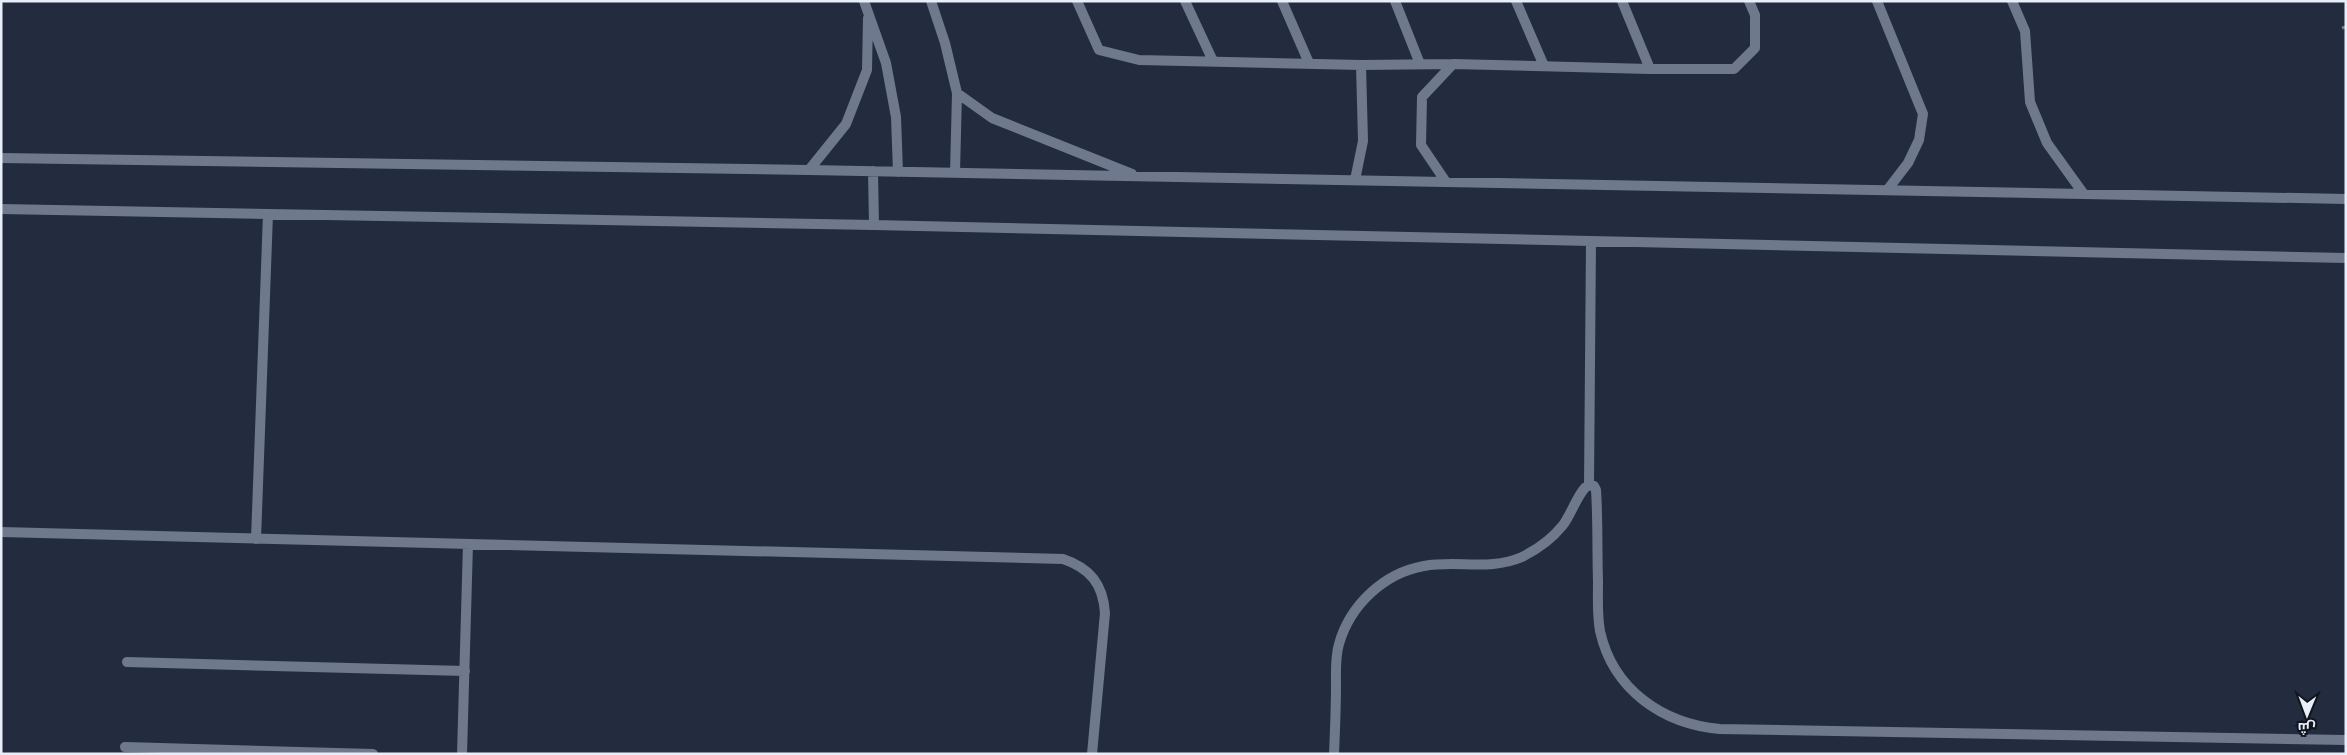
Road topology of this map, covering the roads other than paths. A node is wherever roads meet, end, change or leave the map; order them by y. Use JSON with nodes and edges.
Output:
{"nodes":[{"id":1,"x":864,"y":1,"type":"edge"},
{"id":2,"x":931,"y":1,"type":"edge"},
{"id":3,"x":1077,"y":1,"type":"edge"},
{"id":4,"x":1185,"y":1,"type":"edge"},
{"id":5,"x":1282,"y":1,"type":"edge"},
{"id":6,"x":1395,"y":1,"type":"edge"},
{"id":7,"x":1516,"y":1,"type":"edge"},
{"id":8,"x":1622,"y":1,"type":"edge"},
{"id":9,"x":1749,"y":1,"type":"edge"},
{"id":10,"x":1877,"y":1,"type":"edge"},
{"id":11,"x":2012,"y":1,"type":"edge"},
{"id":12,"x":868,"y":12,"type":"junction"},
{"id":13,"x":1213,"y":61,"type":"junction"},
{"id":14,"x":1309,"y":63,"type":"junction"},
{"id":15,"x":1420,"y":64,"type":"junction"},
{"id":16,"x":1453,"y":64,"type":"junction"},
{"id":17,"x":1361,"y":65,"type":"junction"},
{"id":18,"x":1544,"y":66,"type":"junction"},
{"id":19,"x":1650,"y":69,"type":"junction"},
{"id":20,"x":957,"y":93,"type":"junction"},
{"id":21,"x":1,"y":158,"type":"edge"},
{"id":22,"x":809,"y":170,"type":"junction"},
{"id":23,"x":873,"y":171,"type":"junction"},
{"id":24,"x":898,"y":172,"type":"junction"},
{"id":25,"x":955,"y":173,"type":"junction"},
{"id":26,"x":1137,"y":176,"type":"junction"},
{"id":27,"x":1355,"y":180,"type":"junction"},
{"id":28,"x":1446,"y":182,"type":"junction"},
{"id":29,"x":1888,"y":190,"type":"junction"},
{"id":30,"x":2083,"y":193,"type":"junction"},
{"id":31,"x":2346,"y":198,"type":"edge"},
{"id":32,"x":1,"y":210,"type":"edge"},
{"id":33,"x":268,"y":214,"type":"junction"},
{"id":34,"x":874,"y":225,"type":"junction"},
{"id":35,"x":1591,"y":241,"type":"junction"},
{"id":36,"x":2346,"y":258,"type":"edge"},
{"id":37,"x":1589,"y":485,"type":"junction"},
{"id":38,"x":1,"y":532,"type":"edge"},
{"id":39,"x":256,"y":540,"type":"junction"},
{"id":40,"x":468,"y":544,"type":"junction"},
{"id":41,"x":127,"y":662,"type":"dead end"},
{"id":42,"x":465,"y":671,"type":"junction"},
{"id":43,"x":2346,"y":740,"type":"edge"},
{"id":44,"x":125,"y":747,"type":"dead end"},
{"id":45,"x":373,"y":754,"type":"edge"},
{"id":46,"x":462,"y":754,"type":"edge"},
{"id":47,"x":1092,"y":754,"type":"edge"},
{"id":48,"x":1334,"y":754,"type":"edge"}],
"edges":[{"from":1,"to":12,"type":"lane"},
{"from":2,"to":20,"type":"lane"},
{"from":3,"to":13,"type":"lane"},
{"from":4,"to":13,"type":"lane"},
{"from":5,"to":14,"type":"lane"},
{"from":6,"to":15,"type":"lane"},
{"from":7,"to":18,"type":"lane"},
{"from":8,"to":19,"type":"lane"},
{"from":9,"to":19,"type":"lane"},
{"from":10,"to":29,"type":"lane"},
{"from":11,"to":30,"type":"lane"},
{"from":12,"to":22,"type":"lane"},
{"from":12,"to":24,"type":"lane"},
{"from":13,"to":14,"type":"lane"},
{"from":14,"to":17,"type":"lane"},
{"from":15,"to":16,"type":"lane"},
{"from":15,"to":17,"type":"lane"},
{"from":16,"to":18,"type":"lane"},
{"from":16,"to":28,"type":"lane"},
{"from":17,"to":27,"type":"lane"},
{"from":18,"to":19,"type":"lane"},
{"from":20,"to":25,"type":"lane"},
{"from":20,"to":26,"type":"lane"},
{"from":21,"to":22,"type":"lane"},
{"from":22,"to":23,"type":"lane"},
{"from":23,"to":24,"type":"lane"},
{"from":23,"to":34,"type":"lane"},
{"from":24,"to":25,"type":"lane"},
{"from":25,"to":26,"type":"lane"},
{"from":26,"to":27,"type":"lane"},
{"from":27,"to":28,"type":"lane"},
{"from":28,"to":29,"type":"lane"},
{"from":29,"to":30,"type":"lane"},
{"from":30,"to":31,"type":"lane"},
{"from":32,"to":33,"type":"lane"},
{"from":33,"to":34,"type":"lane"},
{"from":33,"to":39,"type":"lane"},
{"from":34,"to":35,"type":"lane"},
{"from":35,"to":36,"type":"lane"},
{"from":35,"to":37,"type":"lane"},
{"from":37,"to":43,"type":"lane"},
{"from":37,"to":48,"type":"lane"},
{"from":38,"to":39,"type":"lane"},
{"from":39,"to":40,"type":"lane"},
{"from":40,"to":42,"type":"lane"},
{"from":40,"to":47,"type":"lane"},
{"from":41,"to":42,"type":"lane"},
{"from":42,"to":46,"type":"lane"},
{"from":44,"to":45,"type":"lane"}]}
